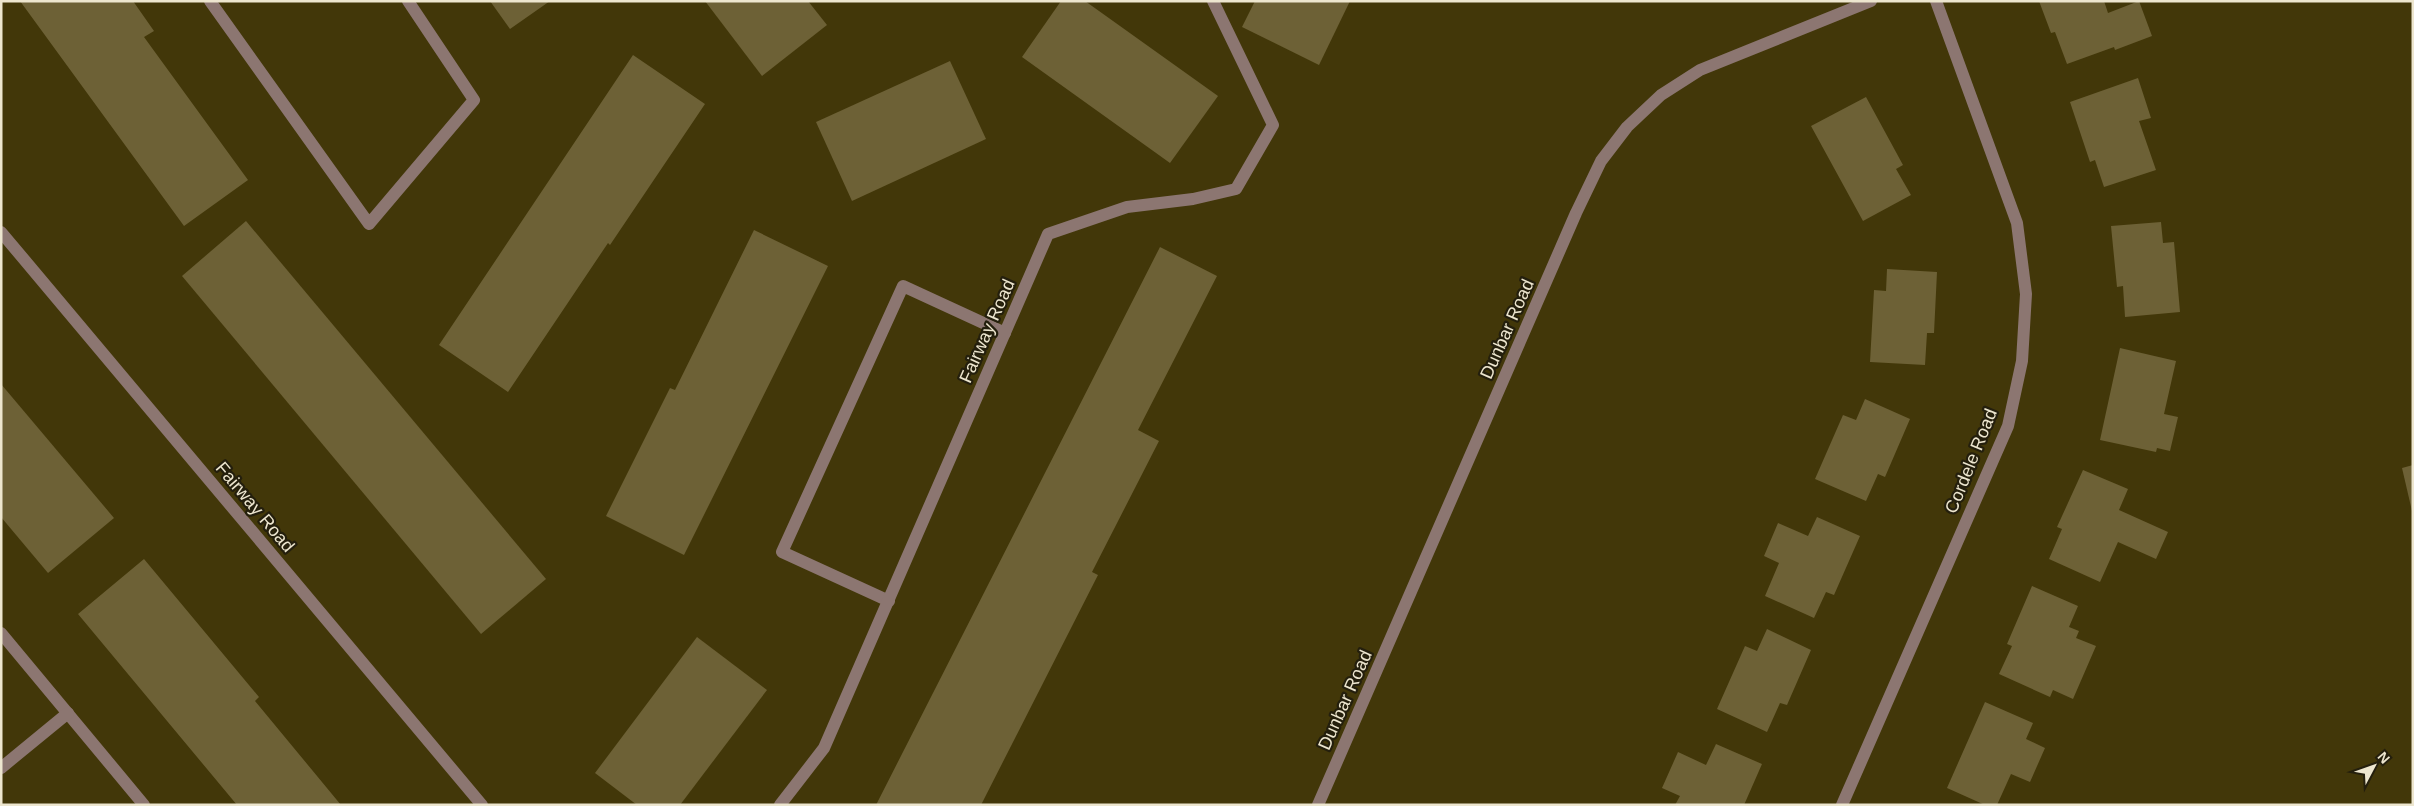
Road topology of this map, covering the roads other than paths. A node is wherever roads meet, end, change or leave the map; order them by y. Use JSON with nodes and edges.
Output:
{"nodes":[{"id":1,"x":210,"y":1,"type":"edge"},
{"id":2,"x":408,"y":1,"type":"edge"},
{"id":3,"x":1213,"y":1,"type":"edge"},
{"id":4,"x":1871,"y":1,"type":"edge"},
{"id":5,"x":1936,"y":1,"type":"edge"},
{"id":6,"x":1,"y":232,"type":"edge"},
{"id":7,"x":1005,"y":333,"type":"junction"},
{"id":8,"x":888,"y":601,"type":"junction"},
{"id":9,"x":1,"y":633,"type":"edge"},
{"id":10,"x":68,"y":713,"type":"junction"},
{"id":11,"x":1,"y":768,"type":"edge"},
{"id":12,"x":144,"y":805,"type":"edge"},
{"id":13,"x":482,"y":805,"type":"edge"},
{"id":14,"x":780,"y":805,"type":"edge"},
{"id":15,"x":1318,"y":805,"type":"edge"},
{"id":16,"x":1842,"y":805,"type":"edge"}],
"edges":[{"from":1,"to":2,"type":"street"},
{"from":3,"to":7,"type":"street","name":"Fairway Road"},
{"from":4,"to":15,"type":"street","name":"Dunbar Road"},
{"from":5,"to":16,"type":"street","name":"Cordele Road"},
{"from":6,"to":13,"type":"street","name":"Fairway Road"},
{"from":7,"to":8,"type":"street","name":"Fairway Road"},
{"from":7,"to":8,"type":"street"},
{"from":8,"to":14,"type":"street","name":"Fairway Road"},
{"from":9,"to":10,"type":"street"},
{"from":10,"to":11,"type":"street"},
{"from":10,"to":12,"type":"street"}]}
